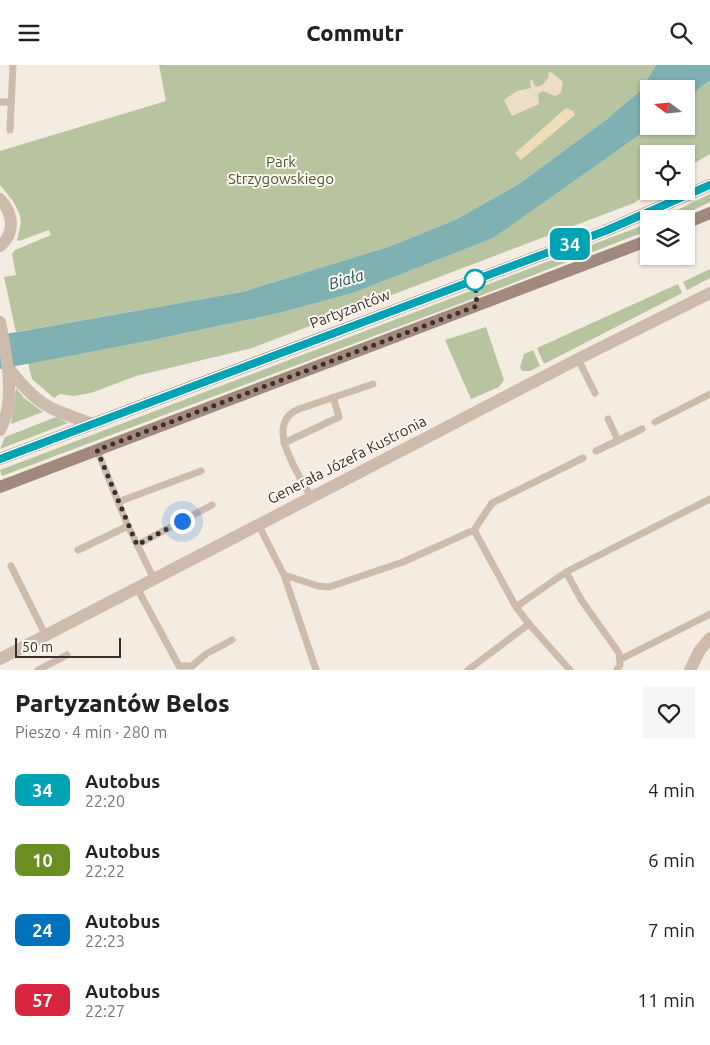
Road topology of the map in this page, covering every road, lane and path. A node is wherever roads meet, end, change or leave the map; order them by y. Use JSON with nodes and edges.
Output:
{"nodes":[{"id":1,"x":14,"y":65,"type":"edge"},
{"id":2,"x":0,"y":102,"type":"edge"},
{"id":3,"x":12,"y":102,"type":"junction"},
{"id":4,"x":10,"y":130,"type":"dead end"},
{"id":5,"x":710,"y":185,"type":"edge"},
{"id":6,"x":0,"y":199,"type":"edge"},
{"id":7,"x":710,"y":213,"type":"edge"},
{"id":8,"x":695,"y":219,"type":"edge"},
{"id":9,"x":640,"y":243,"type":"edge"},
{"id":10,"x":0,"y":246,"type":"edge"},
{"id":11,"x":710,"y":293,"type":"edge"},
{"id":12,"x":0,"y":323,"type":"edge"},
{"id":13,"x":578,"y":359,"type":"junction"},
{"id":14,"x":10,"y":370,"type":"junction"},
{"id":15,"x":374,"y":384,"type":"dead end"},
{"id":16,"x":595,"y":393,"type":"dead end"},
{"id":17,"x":710,"y":394,"type":"edge"},
{"id":18,"x":333,"y":397,"type":"junction"},
{"id":19,"x":608,"y":419,"type":"dead end"},
{"id":20,"x":655,"y":422,"type":"dead end"},
{"id":21,"x":93,"y":424,"type":"junction"},
{"id":22,"x":642,"y":429,"type":"dead end"},
{"id":23,"x":0,"y":430,"type":"edge"},
{"id":24,"x":618,"y":440,"type":"junction"},
{"id":25,"x":284,"y":443,"type":"junction"},
{"id":26,"x":97,"y":450,"type":"junction"},
{"id":27,"x":596,"y":451,"type":"dead end"},
{"id":28,"x":583,"y":458,"type":"dead end"},
{"id":29,"x":0,"y":459,"type":"edge"},
{"id":30,"x":201,"y":471,"type":"dead end"},
{"id":31,"x":0,"y":487,"type":"edge"},
{"id":32,"x":311,"y":497,"type":"junction"},
{"id":33,"x":710,"y":499,"type":"edge"},
{"id":34,"x":118,"y":503,"type":"junction"},
{"id":35,"x":212,"y":505,"type":"dead end"},
{"id":36,"x":258,"y":524,"type":"junction"},
{"id":37,"x":128,"y":526,"type":"junction"},
{"id":38,"x":474,"y":530,"type":"junction"},
{"id":39,"x":137,"y":545,"type":"junction"},
{"id":40,"x":78,"y":550,"type":"dead end"},
{"id":41,"x":11,"y":566,"type":"dead end"},
{"id":42,"x":566,"y":572,"type":"junction"},
{"id":43,"x":284,"y":575,"type":"junction"},
{"id":44,"x":154,"y":579,"type":"junction"},
{"id":45,"x":137,"y":589,"type":"junction"},
{"id":46,"x":516,"y":607,"type":"junction"},
{"id":47,"x":710,"y":614,"type":"edge"},
{"id":48,"x":529,"y":624,"type":"junction"},
{"id":49,"x":46,"y":636,"type":"junction"},
{"id":50,"x":232,"y":640,"type":"dead end"},
{"id":51,"x":709,"y":640,"type":"edge"},
{"id":52,"x":67,"y":655,"type":"dead end"},
{"id":53,"x":0,"y":659,"type":"edge"},
{"id":54,"x":621,"y":659,"type":"junction"},
{"id":55,"x":38,"y":670,"type":"edge"},
{"id":56,"x":316,"y":670,"type":"edge"},
{"id":57,"x":468,"y":670,"type":"edge"},
{"id":58,"x":570,"y":670,"type":"edge"},
{"id":59,"x":617,"y":670,"type":"edge"},
{"id":60,"x":690,"y":670,"type":"edge"}],
"edges":[{"from":1,"to":3,"type":"lane"},
{"from":2,"to":3,"type":"lane"},
{"from":3,"to":4,"type":"lane"},
{"from":5,"to":21,"type":"main road","name":"Partyzantów"},
{"from":6,"to":10,"type":"street"},
{"from":7,"to":8,"type":"main road"},
{"from":9,"to":26,"type":"main road"},
{"from":11,"to":13,"type":"street","name":"Generała Józefa Kustronia"},
{"from":12,"to":14,"type":"street"},
{"from":13,"to":16,"type":"lane"},
{"from":13,"to":32,"type":"street","name":"Generała Józefa Kustronia"},
{"from":14,"to":21,"type":"street"},
{"from":14,"to":23,"type":"street"},
{"from":15,"to":18,"type":"lane"},
{"from":17,"to":20,"type":"lane"},
{"from":18,"to":25,"type":"lane"},
{"from":18,"to":25,"type":"lane"},
{"from":19,"to":24,"type":"lane"},
{"from":21,"to":29,"type":"main road","name":"Partyzantów"},
{"from":22,"to":24,"type":"lane"},
{"from":24,"to":27,"type":"lane"},
{"from":25,"to":32,"type":"lane"},
{"from":26,"to":31,"type":"main road"},
{"from":26,"to":34,"type":"lane"},
{"from":28,"to":38,"type":"lane"},
{"from":30,"to":34,"type":"lane"},
{"from":32,"to":36,"type":"street","name":"Generała Józefa Kustronia"},
{"from":33,"to":42,"type":"lane"},
{"from":34,"to":37,"type":"lane"},
{"from":35,"to":39,"type":"lane"},
{"from":36,"to":43,"type":"lane"},
{"from":36,"to":44,"type":"street","name":"Generała Józefa Kustronia"},
{"from":37,"to":39,"type":"lane"},
{"from":37,"to":40,"type":"lane"},
{"from":38,"to":43,"type":"lane"},
{"from":38,"to":46,"type":"lane"},
{"from":39,"to":44,"type":"lane"},
{"from":41,"to":49,"type":"lane"},
{"from":42,"to":46,"type":"lane"},
{"from":42,"to":54,"type":"lane"},
{"from":43,"to":56,"type":"lane"},
{"from":44,"to":45,"type":"street","name":"Generała Józefa Kustronia"},
{"from":45,"to":49,"type":"street","name":"Generała Józefa Kustronia"},
{"from":45,"to":50,"type":"lane"},
{"from":46,"to":48,"type":"lane"},
{"from":47,"to":54,"type":"lane"},
{"from":48,"to":57,"type":"lane"},
{"from":48,"to":58,"type":"lane"},
{"from":49,"to":53,"type":"street","name":"Generała Józefa Kustronia"},
{"from":51,"to":60,"type":"street"},
{"from":52,"to":55,"type":"lane"},
{"from":54,"to":59,"type":"lane"}]}
